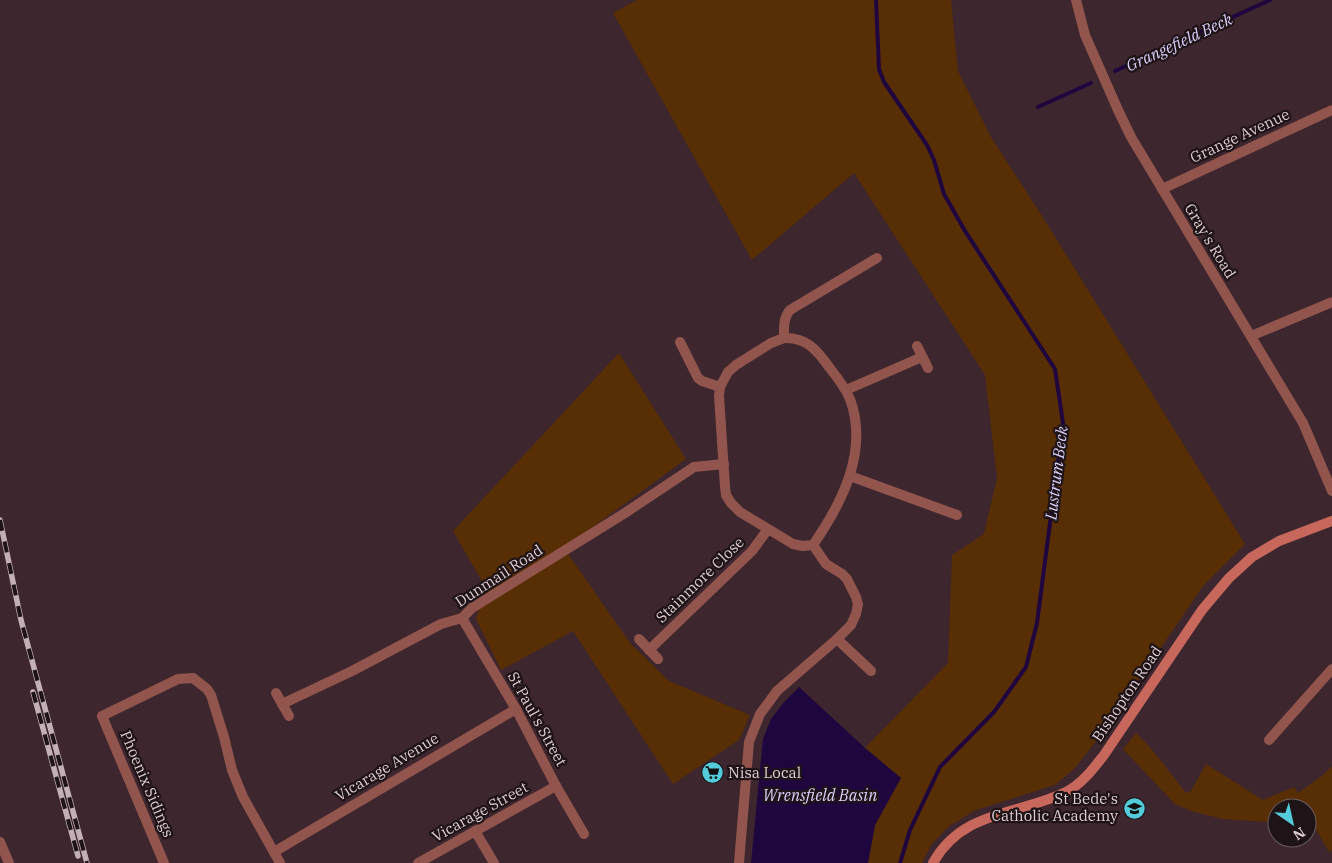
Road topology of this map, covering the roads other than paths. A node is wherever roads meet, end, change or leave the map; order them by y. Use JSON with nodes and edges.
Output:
{"nodes":[{"id":1,"x":1076,"y":0,"type":"edge"},
{"id":2,"x":1332,"y":110,"type":"edge"},
{"id":3,"x":1162,"y":189,"type":"junction"},
{"id":4,"x":872,"y":264,"type":"dead end"},
{"id":5,"x":1332,"y":302,"type":"edge"},
{"id":6,"x":1251,"y":336,"type":"junction"},
{"id":7,"x":784,"y":338,"type":"junction"},
{"id":8,"x":680,"y":342,"type":"dead end"},
{"id":9,"x":917,"y":346,"type":"dead end"},
{"id":10,"x":922,"y":357,"type":"junction"},
{"id":11,"x":928,"y":368,"type":"dead end"},
{"id":12,"x":720,"y":387,"type":"junction"},
{"id":13,"x":846,"y":390,"type":"junction"},
{"id":14,"x":724,"y":464,"type":"junction"},
{"id":15,"x":850,"y":476,"type":"junction"},
{"id":16,"x":1332,"y":491,"type":"edge"},
{"id":17,"x":957,"y":515,"type":"dead end"},
{"id":18,"x":1332,"y":521,"type":"edge"},
{"id":19,"x":768,"y":529,"type":"junction"},
{"id":20,"x":813,"y":545,"type":"junction"},
{"id":21,"x":462,"y":618,"type":"junction"},
{"id":22,"x":639,"y":639,"type":"dead end"},
{"id":23,"x":837,"y":639,"type":"junction"},
{"id":24,"x":650,"y":650,"type":"junction"},
{"id":25,"x":658,"y":658,"type":"dead end"},
{"id":26,"x":1332,"y":669,"type":"edge"},
{"id":27,"x":871,"y":671,"type":"dead end"},
{"id":28,"x":276,"y":693,"type":"dead end"},
{"id":29,"x":282,"y":704,"type":"junction"},
{"id":30,"x":516,"y":708,"type":"junction"},
{"id":31,"x":289,"y":716,"type":"dead end"},
{"id":32,"x":1269,"y":740,"type":"dead end"},
{"id":33,"x":556,"y":786,"type":"junction"},
{"id":34,"x":475,"y":832,"type":"junction"},
{"id":35,"x":584,"y":834,"type":"dead end"},
{"id":36,"x":0,"y":842,"type":"edge"},
{"id":37,"x":274,"y":852,"type":"junction"},
{"id":38,"x":9,"y":863,"type":"edge"},
{"id":39,"x":164,"y":863,"type":"edge"},
{"id":40,"x":280,"y":863,"type":"edge"},
{"id":41,"x":418,"y":863,"type":"edge"},
{"id":42,"x":494,"y":863,"type":"edge"},
{"id":43,"x":739,"y":863,"type":"edge"},
{"id":44,"x":933,"y":863,"type":"edge"}],
"edges":[{"from":1,"to":3,"type":"street","name":"Gray's Road"},
{"from":2,"to":3,"type":"street","name":"Grange Avenue"},
{"from":3,"to":6,"type":"street","name":"Gray's Road"},
{"from":4,"to":7,"type":"street"},
{"from":5,"to":6,"type":"street"},
{"from":6,"to":16,"type":"street","name":"Gray's Road"},
{"from":7,"to":12,"type":"street"},
{"from":7,"to":13,"type":"street"},
{"from":8,"to":12,"type":"street"},
{"from":9,"to":10,"type":"street"},
{"from":10,"to":11,"type":"street"},
{"from":10,"to":13,"type":"street"},
{"from":12,"to":14,"type":"street"},
{"from":13,"to":15,"type":"street"},
{"from":14,"to":19,"type":"street"},
{"from":14,"to":21,"type":"street","name":"Dunmail Road"},
{"from":15,"to":17,"type":"street"},
{"from":15,"to":20,"type":"street"},
{"from":18,"to":44,"type":"street","name":"Bishopton Road"},
{"from":19,"to":20,"type":"street"},
{"from":19,"to":24,"type":"street","name":"Stainmore Close"},
{"from":20,"to":23,"type":"street"},
{"from":21,"to":29,"type":"street","name":"Dunmail Road"},
{"from":21,"to":30,"type":"street","name":"St Paul's Street"},
{"from":22,"to":24,"type":"street"},
{"from":23,"to":27,"type":"street"},
{"from":23,"to":43,"type":"street"},
{"from":24,"to":25,"type":"street"},
{"from":26,"to":32,"type":"street"},
{"from":28,"to":29,"type":"street"},
{"from":29,"to":31,"type":"street"},
{"from":30,"to":33,"type":"street","name":"St Paul's Street"},
{"from":30,"to":37,"type":"street","name":"Vicarage Avenue"},
{"from":33,"to":34,"type":"street","name":"Vicarage Street"},
{"from":33,"to":35,"type":"street","name":"St Paul's Street"},
{"from":34,"to":41,"type":"street","name":"Vicarage Street"},
{"from":34,"to":42,"type":"street"},
{"from":36,"to":38,"type":"street"},
{"from":37,"to":39,"type":"street","name":"Phoenix Sidings"},
{"from":37,"to":40,"type":"street"}]}
